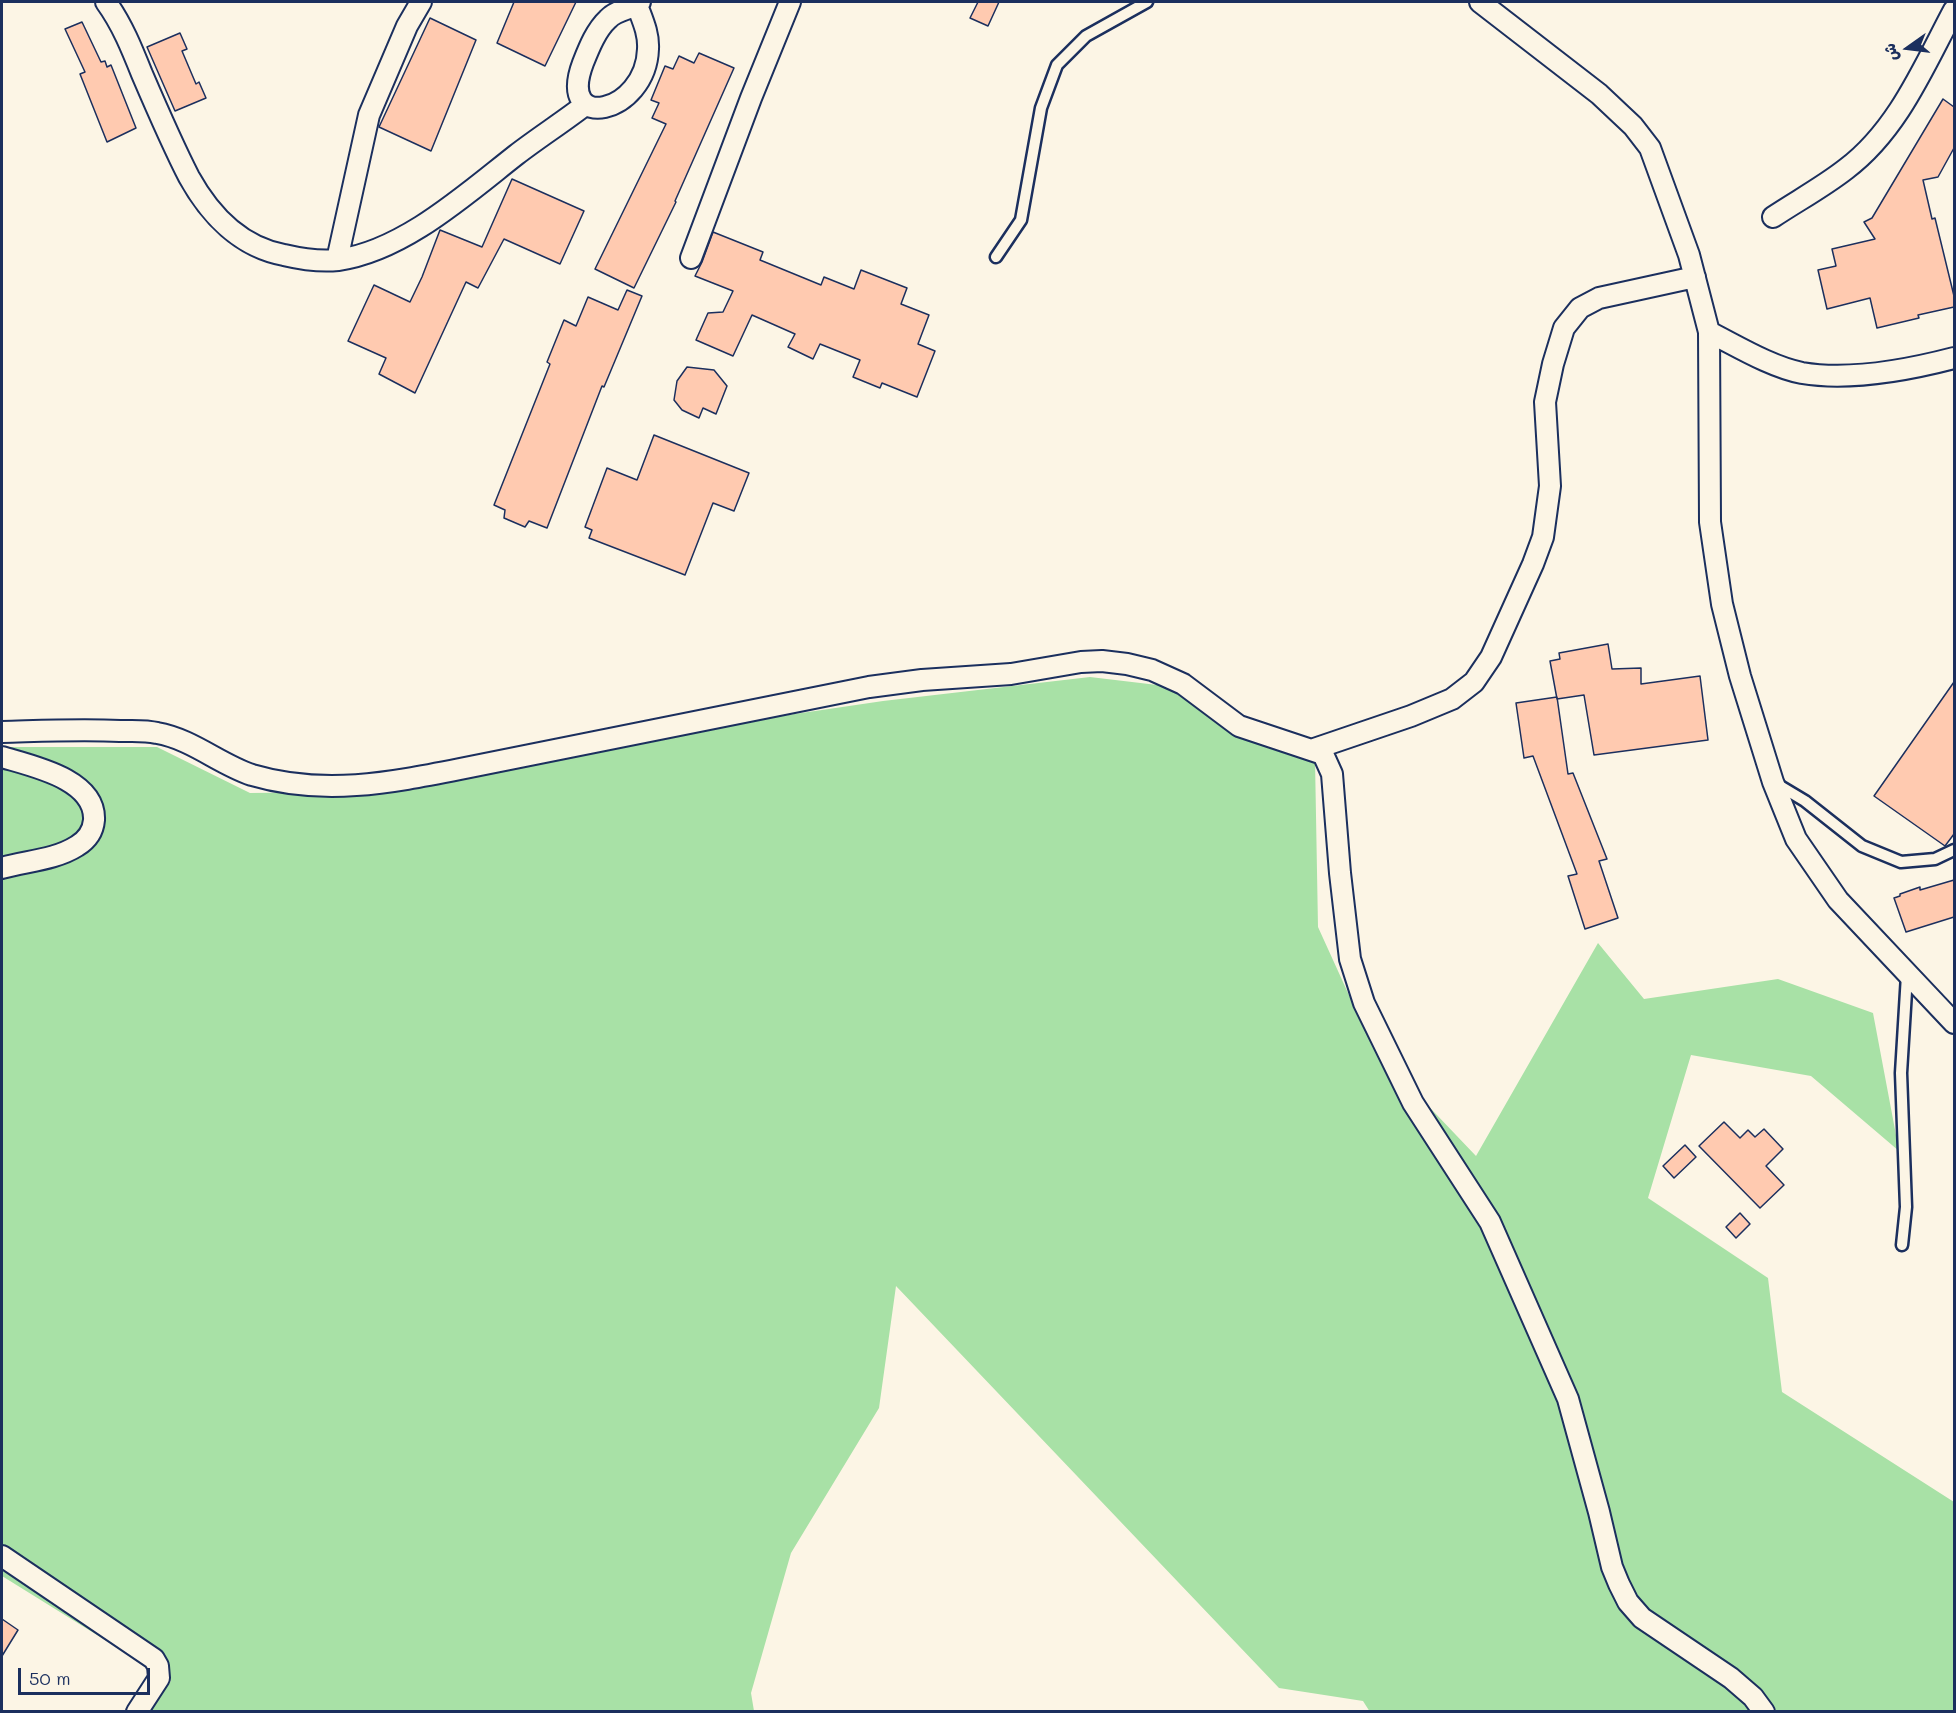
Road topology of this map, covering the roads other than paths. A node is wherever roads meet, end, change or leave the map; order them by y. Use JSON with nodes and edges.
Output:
{"nodes":[{"id":1,"x":106,"y":2,"type":"edge"},
{"id":2,"x":421,"y":2,"type":"edge"},
{"id":3,"x":790,"y":2,"type":"edge"},
{"id":4,"x":1147,"y":2,"type":"edge"},
{"id":5,"x":1480,"y":2,"type":"edge"},
{"id":6,"x":638,"y":3,"type":"edge"},
{"id":7,"x":1954,"y":10,"type":"edge"},
{"id":8,"x":585,"y":105,"type":"junction"},
{"id":9,"x":1773,"y":217,"type":"dead end"},
{"id":10,"x":996,"y":257,"type":"dead end"},
{"id":11,"x":691,"y":258,"type":"dead end"},
{"id":12,"x":337,"y":260,"type":"junction"},
{"id":13,"x":1695,"y":277,"type":"junction"},
{"id":14,"x":1709,"y":332,"type":"junction"},
{"id":15,"x":1954,"y":358,"type":"edge"},
{"id":16,"x":2,"y":732,"type":"edge"},
{"id":17,"x":1314,"y":749,"type":"junction"},
{"id":18,"x":2,"y":757,"type":"edge"},
{"id":19,"x":1773,"y":782,"type":"junction"},
{"id":20,"x":1954,"y":850,"type":"edge"},
{"id":21,"x":2,"y":868,"type":"edge"},
{"id":22,"x":1907,"y":975,"type":"junction"},
{"id":23,"x":1954,"y":1023,"type":"edge"},
{"id":24,"x":1902,"y":1245,"type":"dead end"},
{"id":25,"x":2,"y":1556,"type":"edge"},
{"id":26,"x":137,"y":1712,"type":"edge"},
{"id":27,"x":1764,"y":1712,"type":"edge"}],
"edges":[{"from":1,"to":12,"type":"street"},
{"from":2,"to":12,"type":"street"},
{"from":3,"to":11,"type":"street"},
{"from":4,"to":10,"type":"lane"},
{"from":5,"to":13,"type":"street"},
{"from":6,"to":8,"type":"street"},
{"from":6,"to":8,"type":"street"},
{"from":7,"to":9,"type":"street"},
{"from":8,"to":12,"type":"street"},
{"from":13,"to":14,"type":"street"},
{"from":13,"to":17,"type":"street"},
{"from":14,"to":15,"type":"street"},
{"from":14,"to":19,"type":"street"},
{"from":16,"to":17,"type":"street"},
{"from":17,"to":27,"type":"street"},
{"from":18,"to":21,"type":"street"},
{"from":19,"to":20,"type":"lane"},
{"from":19,"to":22,"type":"street"},
{"from":22,"to":23,"type":"street"},
{"from":22,"to":24,"type":"lane"},
{"from":25,"to":26,"type":"street"}]}
